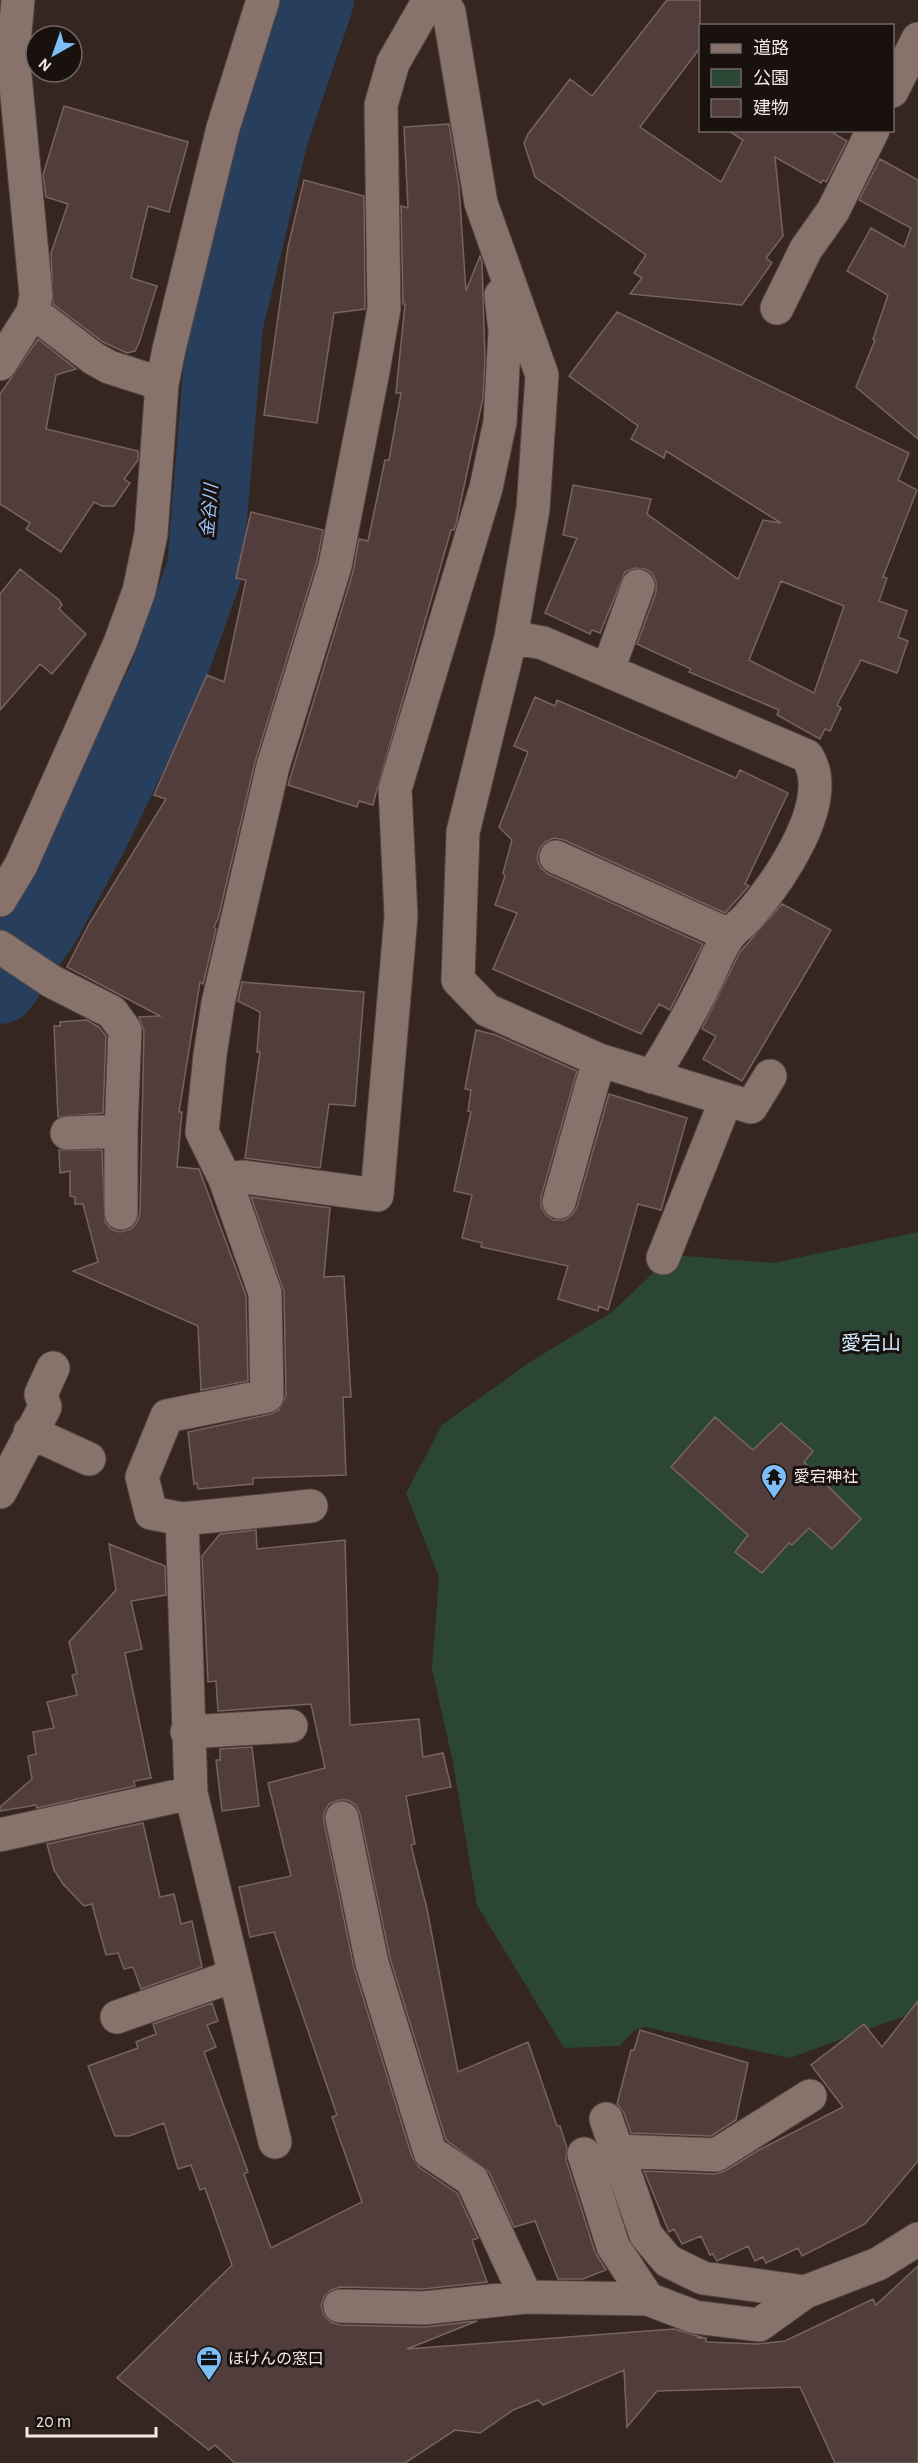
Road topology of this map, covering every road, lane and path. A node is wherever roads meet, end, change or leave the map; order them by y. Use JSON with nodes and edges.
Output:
{"nodes":[{"id":1,"x":18,"y":0,"type":"edge"},
{"id":2,"x":263,"y":0,"type":"edge"},
{"id":3,"x":429,"y":0,"type":"edge"},
{"id":4,"x":440,"y":0,"type":"edge"},
{"id":5,"x":918,"y":39,"type":"edge"},
{"id":6,"x":894,"y":87,"type":"edge"},
{"id":7,"x":872,"y":132,"type":"edge"},
{"id":8,"x":497,"y":251,"type":"junction"},
{"id":9,"x":777,"y":308,"type":"dead end"},
{"id":10,"x":33,"y":312,"type":"junction"},
{"id":11,"x":0,"y":364,"type":"edge"},
{"id":12,"x":162,"y":384,"type":"junction"},
{"id":13,"x":638,"y":586,"type":"dead end"},
{"id":14,"x":511,"y":637,"type":"junction"},
{"id":15,"x":608,"y":670,"type":"junction"},
{"id":16,"x":556,"y":857,"type":"dead end"},
{"id":17,"x":0,"y":900,"type":"edge"},
{"id":18,"x":729,"y":936,"type":"junction"},
{"id":19,"x":0,"y":947,"type":"edge"},
{"id":20,"x":599,"y":1060,"type":"junction"},
{"id":21,"x":770,"y":1076,"type":"dead end"},
{"id":22,"x":652,"y":1077,"type":"junction"},
{"id":23,"x":726,"y":1100,"type":"junction"},
{"id":24,"x":121,"y":1131,"type":"junction"},
{"id":25,"x":67,"y":1132,"type":"dead end"},
{"id":26,"x":225,"y":1179,"type":"junction"},
{"id":27,"x":559,"y":1202,"type":"dead end"},
{"id":28,"x":121,"y":1213,"type":"dead end"},
{"id":29,"x":663,"y":1258,"type":"dead end"},
{"id":30,"x":53,"y":1368,"type":"dead end"},
{"id":31,"x":30,"y":1432,"type":"junction"},
{"id":32,"x":88,"y":1459,"type":"dead end"},
{"id":33,"x":0,"y":1492,"type":"edge"},
{"id":34,"x":311,"y":1506,"type":"dead end"},
{"id":35,"x":182,"y":1518,"type":"junction"},
{"id":36,"x":291,"y":1726,"type":"dead end"},
{"id":37,"x":187,"y":1732,"type":"junction"},
{"id":38,"x":191,"y":1793,"type":"junction"},
{"id":39,"x":342,"y":1818,"type":"dead end"},
{"id":40,"x":0,"y":1835,"type":"edge"},
{"id":41,"x":233,"y":1976,"type":"junction"},
{"id":42,"x":117,"y":2017,"type":"dead end"},
{"id":43,"x":810,"y":2096,"type":"dead end"},
{"id":44,"x":606,"y":2120,"type":"dead end"},
{"id":45,"x":275,"y":2142,"type":"dead end"},
{"id":46,"x":618,"y":2151,"type":"junction"},
{"id":47,"x":584,"y":2154,"type":"dead end"},
{"id":48,"x":918,"y":2239,"type":"edge"},
{"id":49,"x":805,"y":2292,"type":"junction"},
{"id":50,"x":526,"y":2297,"type":"junction"},
{"id":51,"x":648,"y":2299,"type":"junction"},
{"id":52,"x":340,"y":2306,"type":"dead end"}],
"edges":[{"from":1,"to":10,"type":"street"},
{"from":2,"to":12,"type":"street"},
{"from":3,"to":26,"type":"street"},
{"from":4,"to":8,"type":"street"},
{"from":5,"to":6,"type":"street"},
{"from":7,"to":9,"type":"street"},
{"from":8,"to":14,"type":"street"},
{"from":8,"to":26,"type":"street"},
{"from":10,"to":11,"type":"street"},
{"from":10,"to":12,"type":"street"},
{"from":12,"to":17,"type":"street"},
{"from":13,"to":15,"type":"street"},
{"from":14,"to":15,"type":"street"},
{"from":14,"to":20,"type":"street"},
{"from":15,"to":18,"type":"street"},
{"from":16,"to":18,"type":"street"},
{"from":18,"to":22,"type":"street"},
{"from":19,"to":24,"type":"street"},
{"from":20,"to":22,"type":"street"},
{"from":20,"to":27,"type":"street"},
{"from":21,"to":23,"type":"street"},
{"from":22,"to":23,"type":"street"},
{"from":23,"to":29,"type":"street"},
{"from":24,"to":25,"type":"street"},
{"from":24,"to":28,"type":"street"},
{"from":26,"to":35,"type":"street"},
{"from":30,"to":31,"type":"street"},
{"from":31,"to":32,"type":"street"},
{"from":31,"to":33,"type":"street"},
{"from":34,"to":35,"type":"street"},
{"from":35,"to":37,"type":"street"},
{"from":36,"to":37,"type":"street"},
{"from":37,"to":38,"type":"street"},
{"from":38,"to":40,"type":"street"},
{"from":38,"to":41,"type":"street"},
{"from":39,"to":50,"type":"street"},
{"from":41,"to":42,"type":"street"},
{"from":41,"to":45,"type":"street"},
{"from":43,"to":46,"type":"street"},
{"from":44,"to":46,"type":"street"},
{"from":46,"to":49,"type":"street"},
{"from":47,"to":51,"type":"street"},
{"from":48,"to":49,"type":"street"},
{"from":49,"to":51,"type":"street"},
{"from":50,"to":51,"type":"street"},
{"from":50,"to":52,"type":"street"}]}
